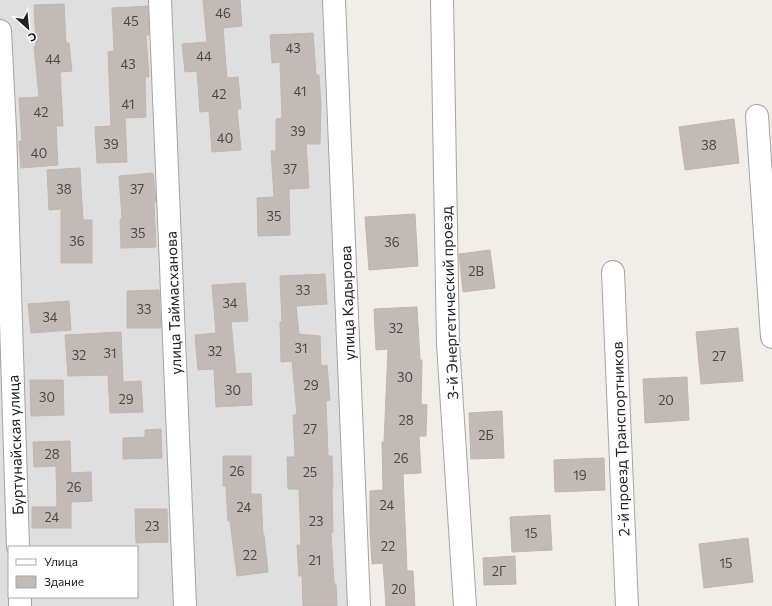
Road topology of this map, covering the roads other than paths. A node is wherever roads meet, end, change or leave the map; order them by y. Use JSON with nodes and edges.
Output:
{"nodes":[{"id":1,"x":160,"y":0,"type":"edge"},
{"id":2,"x":334,"y":0,"type":"edge"},
{"id":3,"x":442,"y":0,"type":"edge"},
{"id":4,"x":0,"y":32,"type":"edge"},
{"id":5,"x":757,"y":116,"type":"dead end"},
{"id":6,"x":2,"y":130,"type":"edge"},
{"id":7,"x":613,"y":272,"type":"dead end"},
{"id":8,"x":772,"y":337,"type":"edge"},
{"id":9,"x":18,"y":546,"type":"edge"},
{"id":10,"x":185,"y":606,"type":"edge"},
{"id":11,"x":359,"y":606,"type":"edge"},
{"id":12,"x":465,"y":606,"type":"edge"},
{"id":13,"x":627,"y":606,"type":"edge"}],
"edges":[{"from":1,"to":10,"type":"street","name":"улица Таймасханова"},
{"from":2,"to":11,"type":"street","name":"улица Кадырова"},
{"from":3,"to":12,"type":"street","name":"3-й Энергетический проезд"},
{"from":4,"to":6,"type":"street","name":"Буртунайская улица"},
{"from":5,"to":8,"type":"street"},
{"from":6,"to":9,"type":"street","name":"Буртунайская улица"},
{"from":7,"to":13,"type":"street","name":"2-й проезд Транспортников"}]}
